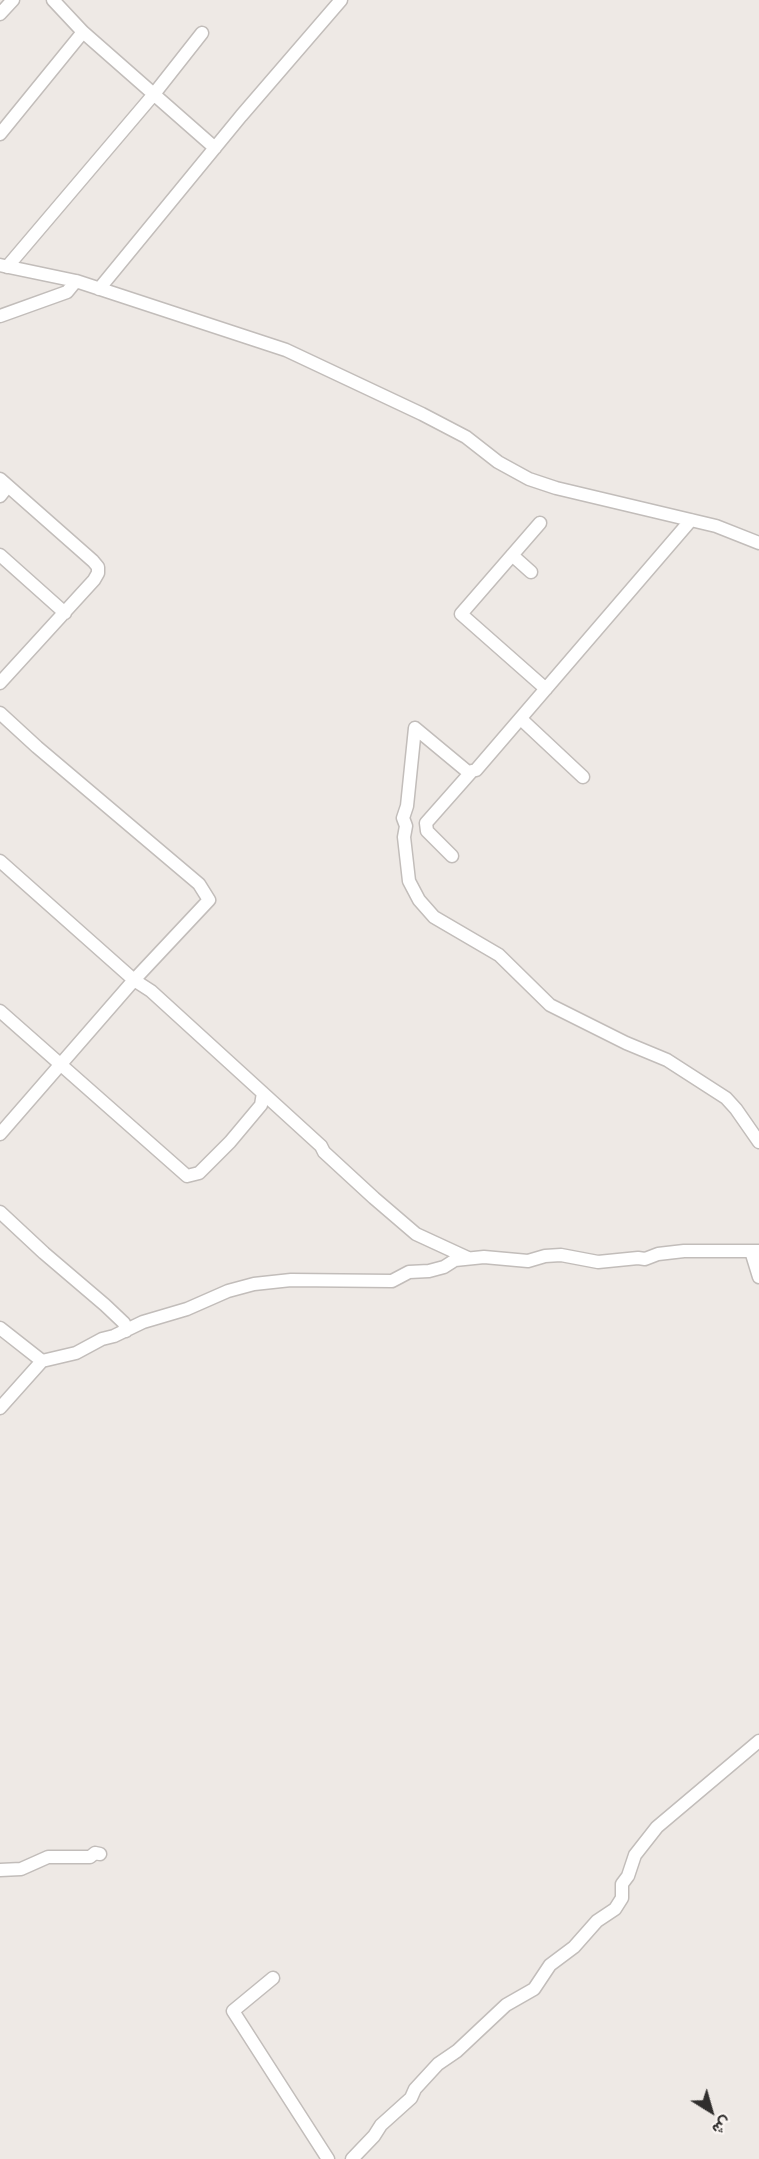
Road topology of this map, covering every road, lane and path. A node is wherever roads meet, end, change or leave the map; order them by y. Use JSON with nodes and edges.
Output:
{"nodes":[{"id":1,"x":13,"y":0,"type":"edge"},
{"id":2,"x":53,"y":0,"type":"edge"},
{"id":3,"x":341,"y":0,"type":"edge"},
{"id":4,"x":0,"y":14,"type":"edge"},
{"id":5,"x":83,"y":32,"type":"junction"},
{"id":6,"x":202,"y":33,"type":"dead end"},
{"id":7,"x":154,"y":94,"type":"junction"},
{"id":8,"x":0,"y":134,"type":"edge"},
{"id":9,"x":215,"y":148,"type":"junction"},
{"id":10,"x":4,"y":266,"type":"edge"},
{"id":11,"x":76,"y":281,"type":"junction"},
{"id":12,"x":99,"y":289,"type":"junction"},
{"id":13,"x":0,"y":316,"type":"edge"},
{"id":14,"x":3,"y":487,"type":"edge"},
{"id":15,"x":691,"y":520,"type":"junction"},
{"id":16,"x":540,"y":523,"type":"dead end"},
{"id":17,"x":759,"y":543,"type":"edge"},
{"id":18,"x":0,"y":555,"type":"edge"},
{"id":19,"x":512,"y":555,"type":"junction"},
{"id":20,"x":531,"y":572,"type":"dead end"},
{"id":21,"x":65,"y":613,"type":"junction"},
{"id":22,"x":0,"y":683,"type":"edge"},
{"id":23,"x":546,"y":689,"type":"junction"},
{"id":24,"x":0,"y":713,"type":"edge"},
{"id":25,"x":520,"y":719,"type":"junction"},
{"id":26,"x":472,"y":771,"type":"junction"},
{"id":27,"x":583,"y":777,"type":"dead end"},
{"id":28,"x":452,"y":856,"type":"dead end"},
{"id":29,"x":0,"y":861,"type":"edge"},
{"id":30,"x":134,"y":980,"type":"junction"},
{"id":31,"x":0,"y":1011,"type":"edge"},
{"id":32,"x":60,"y":1064,"type":"junction"},
{"id":33,"x":262,"y":1093,"type":"junction"},
{"id":34,"x":0,"y":1134,"type":"edge"},
{"id":35,"x":759,"y":1142,"type":"edge"},
{"id":36,"x":0,"y":1212,"type":"edge"},
{"id":37,"x":755,"y":1251,"type":"edge"},
{"id":38,"x":470,"y":1258,"type":"junction"},
{"id":39,"x":759,"y":1277,"type":"edge"},
{"id":40,"x":0,"y":1328,"type":"edge"},
{"id":41,"x":126,"y":1331,"type":"junction"},
{"id":42,"x":42,"y":1361,"type":"junction"},
{"id":43,"x":0,"y":1408,"type":"edge"},
{"id":44,"x":759,"y":1740,"type":"edge"},
{"id":45,"x":100,"y":1854,"type":"dead end"},
{"id":46,"x":0,"y":1870,"type":"edge"},
{"id":47,"x":273,"y":1978,"type":"dead end"},
{"id":48,"x":328,"y":2159,"type":"edge"},
{"id":49,"x":352,"y":2159,"type":"edge"}],
"edges":[{"from":1,"to":4,"type":"street"},
{"from":2,"to":5,"type":"street"},
{"from":3,"to":9,"type":"street"},
{"from":5,"to":7,"type":"street"},
{"from":5,"to":8,"type":"street"},
{"from":6,"to":7,"type":"street"},
{"from":7,"to":9,"type":"street"},
{"from":7,"to":10,"type":"street"},
{"from":9,"to":12,"type":"street"},
{"from":10,"to":11,"type":"street"},
{"from":11,"to":12,"type":"street"},
{"from":11,"to":13,"type":"street"},
{"from":12,"to":15,"type":"street"},
{"from":14,"to":21,"type":"street"},
{"from":15,"to":17,"type":"street"},
{"from":15,"to":23,"type":"street"},
{"from":16,"to":19,"type":"street"},
{"from":18,"to":21,"type":"street"},
{"from":19,"to":20,"type":"street"},
{"from":19,"to":23,"type":"street"},
{"from":21,"to":22,"type":"street"},
{"from":23,"to":25,"type":"street"},
{"from":24,"to":30,"type":"street"},
{"from":25,"to":26,"type":"street"},
{"from":25,"to":27,"type":"street"},
{"from":26,"to":28,"type":"street"},
{"from":26,"to":35,"type":"street"},
{"from":29,"to":30,"type":"street"},
{"from":30,"to":32,"type":"street"},
{"from":30,"to":33,"type":"street"},
{"from":31,"to":32,"type":"street"},
{"from":32,"to":33,"type":"street"},
{"from":32,"to":34,"type":"street"},
{"from":33,"to":38,"type":"street"},
{"from":36,"to":41,"type":"street"},
{"from":37,"to":38,"type":"street"},
{"from":37,"to":39,"type":"street"},
{"from":38,"to":41,"type":"street"},
{"from":40,"to":42,"type":"street"},
{"from":41,"to":42,"type":"street"},
{"from":42,"to":43,"type":"street"},
{"from":44,"to":49,"type":"street"},
{"from":45,"to":46,"type":"street"},
{"from":47,"to":48,"type":"street"}]}
